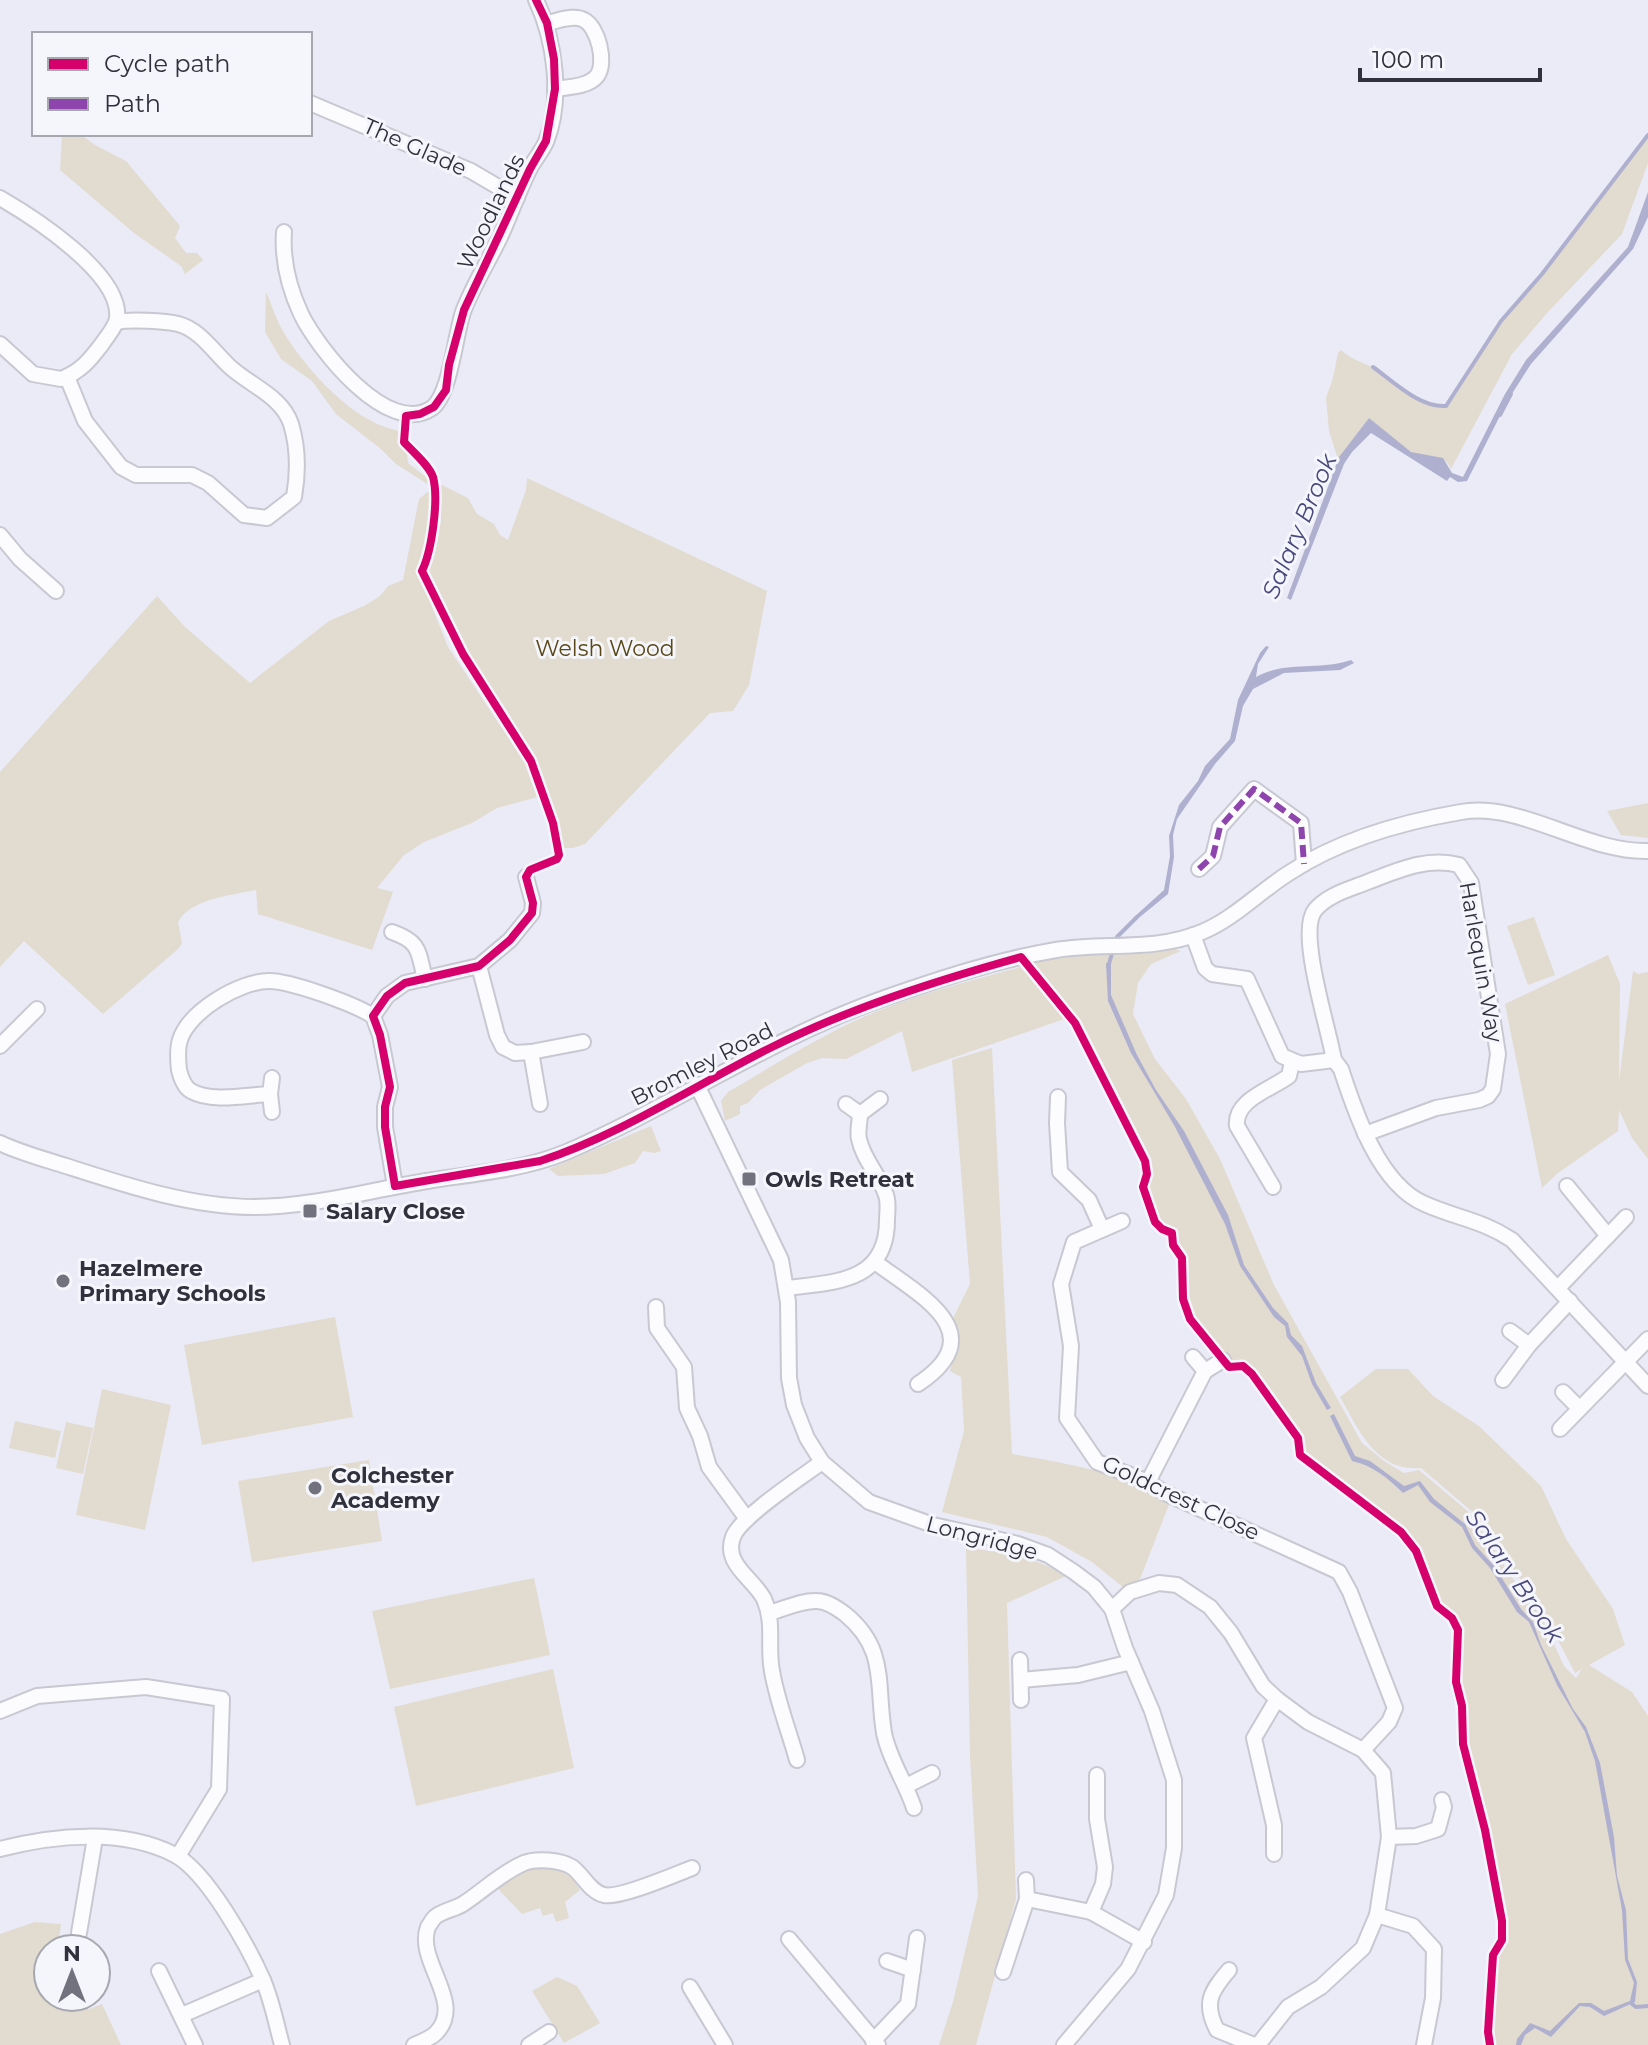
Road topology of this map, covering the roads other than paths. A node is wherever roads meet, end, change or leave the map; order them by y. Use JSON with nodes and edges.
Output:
{"nodes":[{"id":1,"x":536,"y":0,"type":"edge"},
{"id":2,"x":547,"y":23,"type":"junction"},
{"id":3,"x":555,"y":89,"type":"junction"},
{"id":4,"x":312,"y":104,"type":"edge"},
{"id":5,"x":0,"y":198,"type":"edge"},
{"id":6,"x":517,"y":198,"type":"junction"},
{"id":7,"x":284,"y":232,"type":"dead end"},
{"id":8,"x":117,"y":322,"type":"junction"},
{"id":9,"x":0,"y":344,"type":"edge"},
{"id":10,"x":67,"y":377,"type":"junction"},
{"id":11,"x":0,"y":535,"type":"edge"},
{"id":12,"x":56,"y":591,"type":"dead end"},
{"id":13,"x":1648,"y":851,"type":"edge"},
{"id":14,"x":1304,"y":864,"type":"junction"},
{"id":15,"x":1199,"y":869,"type":"dead end"},
{"id":16,"x":526,"y":877,"type":"dead end"},
{"id":17,"x":392,"y":932,"type":"dead end"},
{"id":18,"x":1193,"y":935,"type":"junction"},
{"id":19,"x":479,"y":966,"type":"junction"},
{"id":20,"x":425,"y":979,"type":"junction"},
{"id":21,"x":37,"y":1009,"type":"dead end"},
{"id":22,"x":373,"y":1016,"type":"junction"},
{"id":23,"x":583,"y":1042,"type":"dead end"},
{"id":24,"x":0,"y":1046,"type":"edge"},
{"id":25,"x":531,"y":1052,"type":"junction"},
{"id":26,"x":1334,"y":1060,"type":"junction"},
{"id":27,"x":1292,"y":1062,"type":"junction"},
{"id":28,"x":272,"y":1078,"type":"dead end"},
{"id":29,"x":697,"y":1085,"type":"junction"},
{"id":30,"x":270,"y":1094,"type":"junction"},
{"id":31,"x":1058,"y":1097,"type":"dead end"},
{"id":32,"x":880,"y":1099,"type":"dead end"},
{"id":33,"x":540,"y":1104,"type":"dead end"},
{"id":34,"x":846,"y":1104,"type":"dead end"},
{"id":35,"x":272,"y":1112,"type":"dead end"},
{"id":36,"x":860,"y":1114,"type":"junction"},
{"id":37,"x":1365,"y":1134,"type":"junction"},
{"id":38,"x":0,"y":1143,"type":"edge"},
{"id":39,"x":395,"y":1186,"type":"junction"},
{"id":40,"x":1567,"y":1186,"type":"dead end"},
{"id":41,"x":1273,"y":1187,"type":"dead end"},
{"id":42,"x":1626,"y":1217,"type":"dead end"},
{"id":43,"x":1122,"y":1221,"type":"dead end"},
{"id":44,"x":1102,"y":1229,"type":"junction"},
{"id":45,"x":1608,"y":1236,"type":"junction"},
{"id":46,"x":875,"y":1262,"type":"junction"},
{"id":47,"x":787,"y":1288,"type":"junction"},
{"id":48,"x":1558,"y":1288,"type":"junction"},
{"id":49,"x":1570,"y":1301,"type":"junction"},
{"id":50,"x":656,"y":1307,"type":"dead end"},
{"id":51,"x":1510,"y":1331,"type":"dead end"},
{"id":52,"x":1648,"y":1339,"type":"edge"},
{"id":53,"x":1529,"y":1345,"type":"junction"},
{"id":54,"x":1193,"y":1357,"type":"dead end"},
{"id":55,"x":1223,"y":1360,"type":"dead end"},
{"id":56,"x":1625,"y":1361,"type":"junction"},
{"id":57,"x":1205,"y":1371,"type":"junction"},
{"id":58,"x":1503,"y":1380,"type":"dead end"},
{"id":59,"x":918,"y":1384,"type":"dead end"},
{"id":60,"x":1648,"y":1386,"type":"edge"},
{"id":61,"x":1563,"y":1392,"type":"dead end"},
{"id":62,"x":1579,"y":1408,"type":"junction"},
{"id":63,"x":1560,"y":1429,"type":"dead end"},
{"id":64,"x":822,"y":1462,"type":"junction"},
{"id":65,"x":1148,"y":1482,"type":"junction"},
{"id":66,"x":747,"y":1519,"type":"junction"},
{"id":67,"x":1112,"y":1609,"type":"junction"},
{"id":68,"x":769,"y":1613,"type":"junction"},
{"id":69,"x":1020,"y":1660,"type":"dead end"},
{"id":70,"x":1131,"y":1662,"type":"junction"},
{"id":71,"x":1021,"y":1680,"type":"junction"},
{"id":72,"x":1277,"y":1699,"type":"junction"},
{"id":73,"x":1021,"y":1700,"type":"dead end"},
{"id":74,"x":0,"y":1711,"type":"edge"},
{"id":75,"x":1363,"y":1750,"type":"junction"},
{"id":76,"x":797,"y":1760,"type":"dead end"},
{"id":77,"x":932,"y":1773,"type":"dead end"},
{"id":78,"x":1097,"y":1775,"type":"dead end"},
{"id":79,"x":906,"y":1786,"type":"junction"},
{"id":80,"x":1442,"y":1800,"type":"dead end"},
{"id":81,"x":914,"y":1808,"type":"dead end"},
{"id":82,"x":1389,"y":1837,"type":"junction"},
{"id":83,"x":95,"y":1838,"type":"junction"},
{"id":84,"x":0,"y":1849,"type":"edge"},
{"id":85,"x":1274,"y":1854,"type":"dead end"},
{"id":86,"x":178,"y":1856,"type":"junction"},
{"id":87,"x":692,"y":1868,"type":"dead end"},
{"id":88,"x":1026,"y":1880,"type":"dead end"},
{"id":89,"x":1027,"y":1899,"type":"junction"},
{"id":90,"x":1091,"y":1912,"type":"junction"},
{"id":91,"x":1377,"y":1915,"type":"junction"},
{"id":92,"x":79,"y":1933,"type":"dead end"},
{"id":93,"x":917,"y":1938,"type":"dead end"},
{"id":94,"x":789,"y":1939,"type":"dead end"},
{"id":95,"x":1144,"y":1942,"type":"junction"},
{"id":96,"x":887,"y":1961,"type":"dead end"},
{"id":97,"x":913,"y":1970,"type":"junction"},
{"id":98,"x":1229,"y":1970,"type":"dead end"},
{"id":99,"x":159,"y":1971,"type":"dead end"},
{"id":100,"x":1003,"y":1972,"type":"dead end"},
{"id":101,"x":263,"y":1980,"type":"junction"},
{"id":102,"x":690,"y":1987,"type":"dead end"},
{"id":103,"x":182,"y":2015,"type":"junction"},
{"id":104,"x":549,"y":2032,"type":"dead end"},
{"id":105,"x":875,"y":2043,"type":"edge"},
{"id":106,"x":195,"y":2045,"type":"edge"},
{"id":107,"x":282,"y":2045,"type":"edge"},
{"id":108,"x":414,"y":2045,"type":"edge"},
{"id":109,"x":529,"y":2045,"type":"edge"},
{"id":110,"x":725,"y":2045,"type":"edge"},
{"id":111,"x":1064,"y":2045,"type":"edge"},
{"id":112,"x":1256,"y":2045,"type":"edge"},
{"id":113,"x":1424,"y":2045,"type":"edge"}],
"edges":[{"from":1,"to":2,"type":"street","name":"Woodlands"},
{"from":2,"to":3,"type":"street","name":"Woodlands"},
{"from":2,"to":3,"type":"street"},
{"from":3,"to":6,"type":"street","name":"Woodlands"},
{"from":4,"to":6,"type":"street","name":"The Glade"},
{"from":5,"to":8,"type":"street"},
{"from":6,"to":7,"type":"street","name":"Woodlands"},
{"from":8,"to":10,"type":"street"},
{"from":8,"to":10,"type":"street"},
{"from":9,"to":10,"type":"street"},
{"from":11,"to":12,"type":"street"},
{"from":13,"to":14,"type":"street","name":"Bromley Road"},
{"from":14,"to":15,"type":"street"},
{"from":14,"to":18,"type":"street","name":"Bromley Road"},
{"from":16,"to":19,"type":"street"},
{"from":17,"to":20,"type":"street"},
{"from":18,"to":27,"type":"street"},
{"from":18,"to":29,"type":"street","name":"Bromley Road"},
{"from":19,"to":20,"type":"street"},
{"from":19,"to":25,"type":"street"},
{"from":20,"to":22,"type":"street"},
{"from":21,"to":24,"type":"street"},
{"from":22,"to":30,"type":"street"},
{"from":22,"to":39,"type":"street"},
{"from":23,"to":25,"type":"street"},
{"from":25,"to":33,"type":"street"},
{"from":26,"to":27,"type":"street"},
{"from":26,"to":37,"type":"street"},
{"from":26,"to":37,"type":"street","name":"Harlequin Way"},
{"from":27,"to":41,"type":"street"},
{"from":28,"to":30,"type":"street"},
{"from":29,"to":39,"type":"street","name":"Bromley Road"},
{"from":29,"to":47,"type":"street","name":"Longridge"},
{"from":30,"to":35,"type":"street"},
{"from":31,"to":44,"type":"street"},
{"from":32,"to":36,"type":"street"},
{"from":34,"to":36,"type":"street"},
{"from":36,"to":46,"type":"street"},
{"from":37,"to":48,"type":"street"},
{"from":38,"to":39,"type":"street","name":"Bromley Road"},
{"from":40,"to":45,"type":"street"},
{"from":42,"to":45,"type":"street"},
{"from":43,"to":44,"type":"street","name":"Goldcrest Close"},
{"from":44,"to":65,"type":"street","name":"Goldcrest Close"},
{"from":45,"to":48,"type":"street"},
{"from":46,"to":47,"type":"street"},
{"from":46,"to":59,"type":"street"},
{"from":47,"to":64,"type":"street","name":"Longridge"},
{"from":48,"to":49,"type":"street"},
{"from":49,"to":53,"type":"street"},
{"from":49,"to":56,"type":"street"},
{"from":50,"to":66,"type":"street"},
{"from":51,"to":53,"type":"street"},
{"from":52,"to":56,"type":"street"},
{"from":53,"to":58,"type":"street"},
{"from":54,"to":57,"type":"street"},
{"from":55,"to":57,"type":"street"},
{"from":56,"to":60,"type":"street"},
{"from":56,"to":62,"type":"street"},
{"from":57,"to":65,"type":"street"},
{"from":61,"to":62,"type":"street"},
{"from":62,"to":63,"type":"street"},
{"from":64,"to":66,"type":"street"},
{"from":64,"to":67,"type":"street","name":"Longridge"},
{"from":65,"to":75,"type":"street","name":"Goldcrest Close"},
{"from":66,"to":68,"type":"street"},
{"from":67,"to":70,"type":"street","name":"Longridge"},
{"from":67,"to":72,"type":"street"},
{"from":68,"to":76,"type":"street"},
{"from":68,"to":79,"type":"street"},
{"from":69,"to":71,"type":"street"},
{"from":70,"to":71,"type":"street"},
{"from":70,"to":95,"type":"street","name":"Longridge"},
{"from":71,"to":73,"type":"street"},
{"from":72,"to":75,"type":"street"},
{"from":72,"to":85,"type":"street"},
{"from":74,"to":86,"type":"street"},
{"from":75,"to":82,"type":"street"},
{"from":77,"to":79,"type":"street"},
{"from":78,"to":90,"type":"street"},
{"from":79,"to":81,"type":"street"},
{"from":80,"to":82,"type":"street"},
{"from":82,"to":91,"type":"street"},
{"from":83,"to":84,"type":"street"},
{"from":83,"to":86,"type":"street"},
{"from":83,"to":92,"type":"street"},
{"from":86,"to":101,"type":"street"},
{"from":87,"to":108,"type":"street"},
{"from":88,"to":89,"type":"street"},
{"from":89,"to":90,"type":"street"},
{"from":89,"to":100,"type":"street"},
{"from":90,"to":95,"type":"street"},
{"from":91,"to":112,"type":"street"},
{"from":91,"to":113,"type":"street"},
{"from":93,"to":97,"type":"street"},
{"from":94,"to":105,"type":"street"},
{"from":95,"to":111,"type":"street","name":"Longridge"},
{"from":96,"to":97,"type":"street"},
{"from":97,"to":105,"type":"street"},
{"from":98,"to":112,"type":"street"},
{"from":99,"to":103,"type":"street"},
{"from":101,"to":103,"type":"street"},
{"from":101,"to":107,"type":"street"},
{"from":102,"to":110,"type":"street"},
{"from":103,"to":106,"type":"street"},
{"from":104,"to":109,"type":"street"}]}
